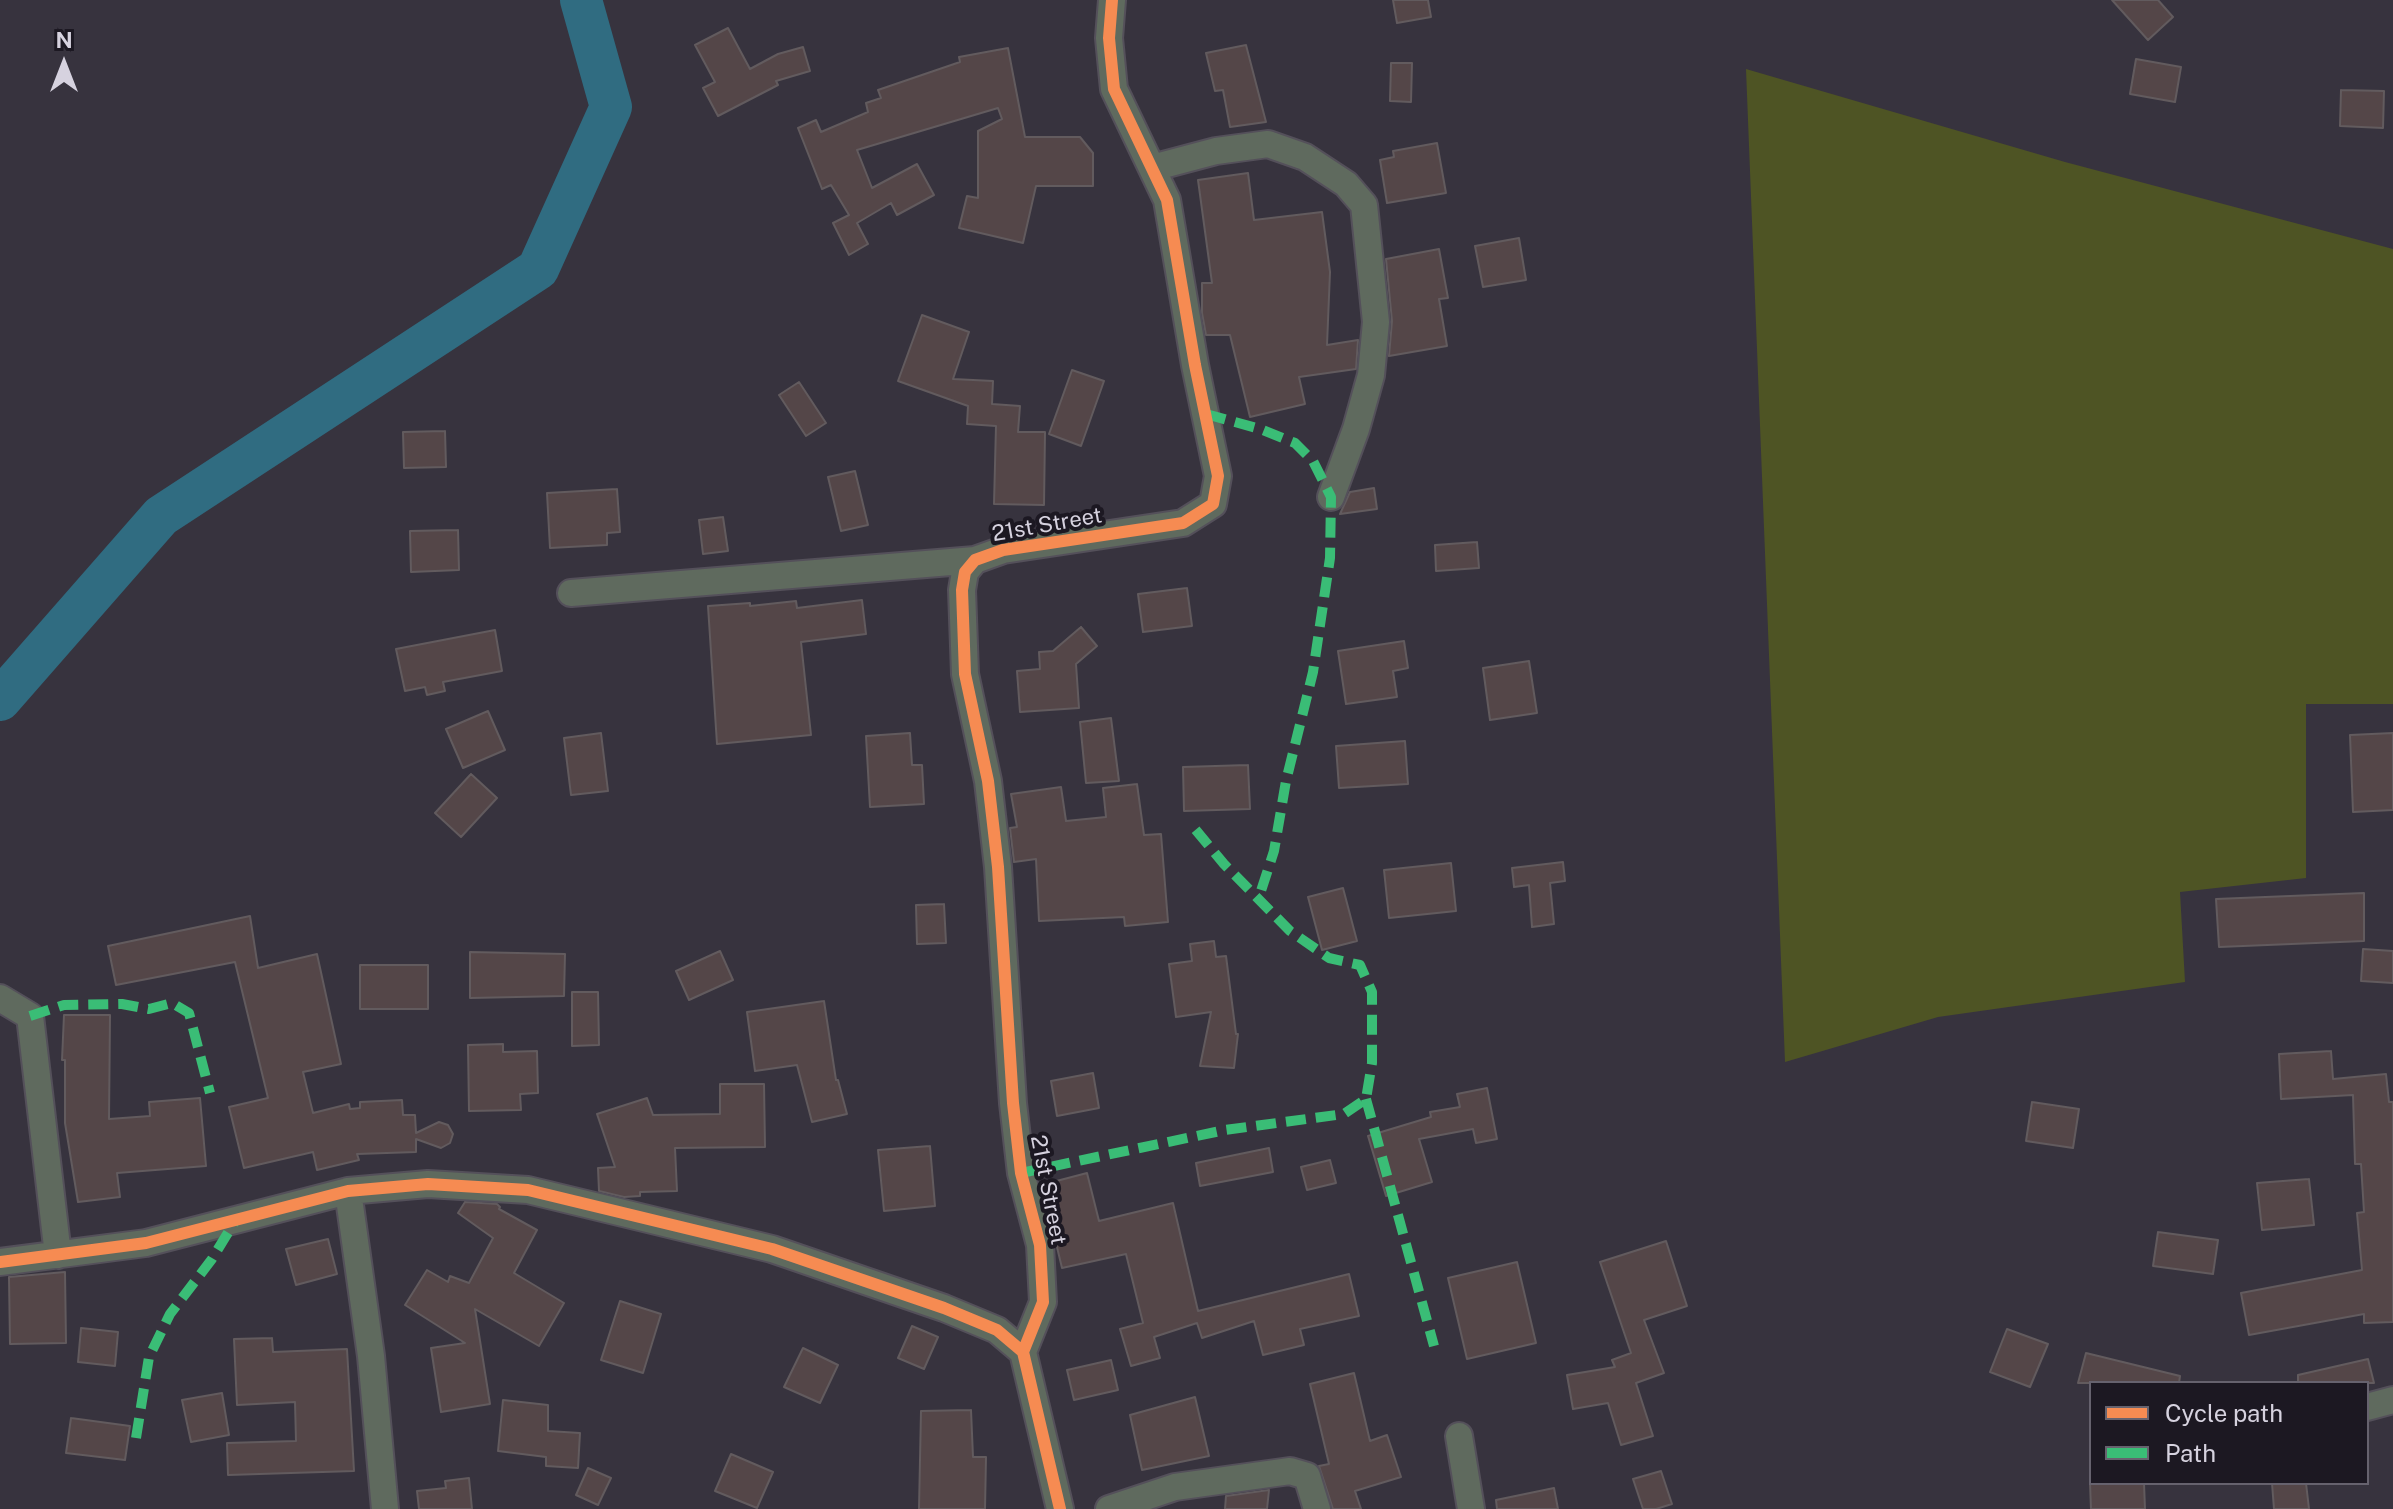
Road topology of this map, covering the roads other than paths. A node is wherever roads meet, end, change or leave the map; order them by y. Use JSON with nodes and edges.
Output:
{"nodes":[{"id":1,"x":1112,"y":0,"type":"edge"},
{"id":2,"x":1152,"y":168,"type":"junction"},
{"id":3,"x":1331,"y":497,"type":"dead end"},
{"id":4,"x":975,"y":560,"type":"junction"},
{"id":5,"x":571,"y":593,"type":"dead end"},
{"id":6,"x":0,"y":998,"type":"edge"},
{"id":7,"x":348,"y":1191,"type":"junction"},
{"id":8,"x":58,"y":1255,"type":"junction"},
{"id":9,"x":0,"y":1262,"type":"edge"},
{"id":10,"x":1023,"y":1352,"type":"junction"},
{"id":11,"x":2393,"y":1400,"type":"edge"},
{"id":12,"x":2369,"y":1406,"type":"edge"},
{"id":13,"x":1459,"y":1436,"type":"dead end"},
{"id":14,"x":1179,"y":1498,"type":"edge"},
{"id":15,"x":385,"y":1509,"type":"edge"},
{"id":16,"x":1060,"y":1509,"type":"edge"},
{"id":17,"x":1109,"y":1509,"type":"edge"},
{"id":18,"x":1317,"y":1509,"type":"edge"},
{"id":19,"x":1471,"y":1509,"type":"edge"}],
"edges":[{"from":1,"to":2,"type":"street","name":"21st Street"},
{"from":2,"to":3,"type":"street"},
{"from":2,"to":4,"type":"street","name":"21st Street"},
{"from":4,"to":5,"type":"street"},
{"from":4,"to":10,"type":"street","name":"21st Street"},
{"from":6,"to":8,"type":"street"},
{"from":7,"to":8,"type":"street"},
{"from":7,"to":10,"type":"street"},
{"from":7,"to":15,"type":"street"},
{"from":8,"to":9,"type":"street"},
{"from":10,"to":16,"type":"street"},
{"from":11,"to":12,"type":"street"},
{"from":13,"to":19,"type":"street"},
{"from":14,"to":17,"type":"street"},
{"from":14,"to":18,"type":"street"}]}
